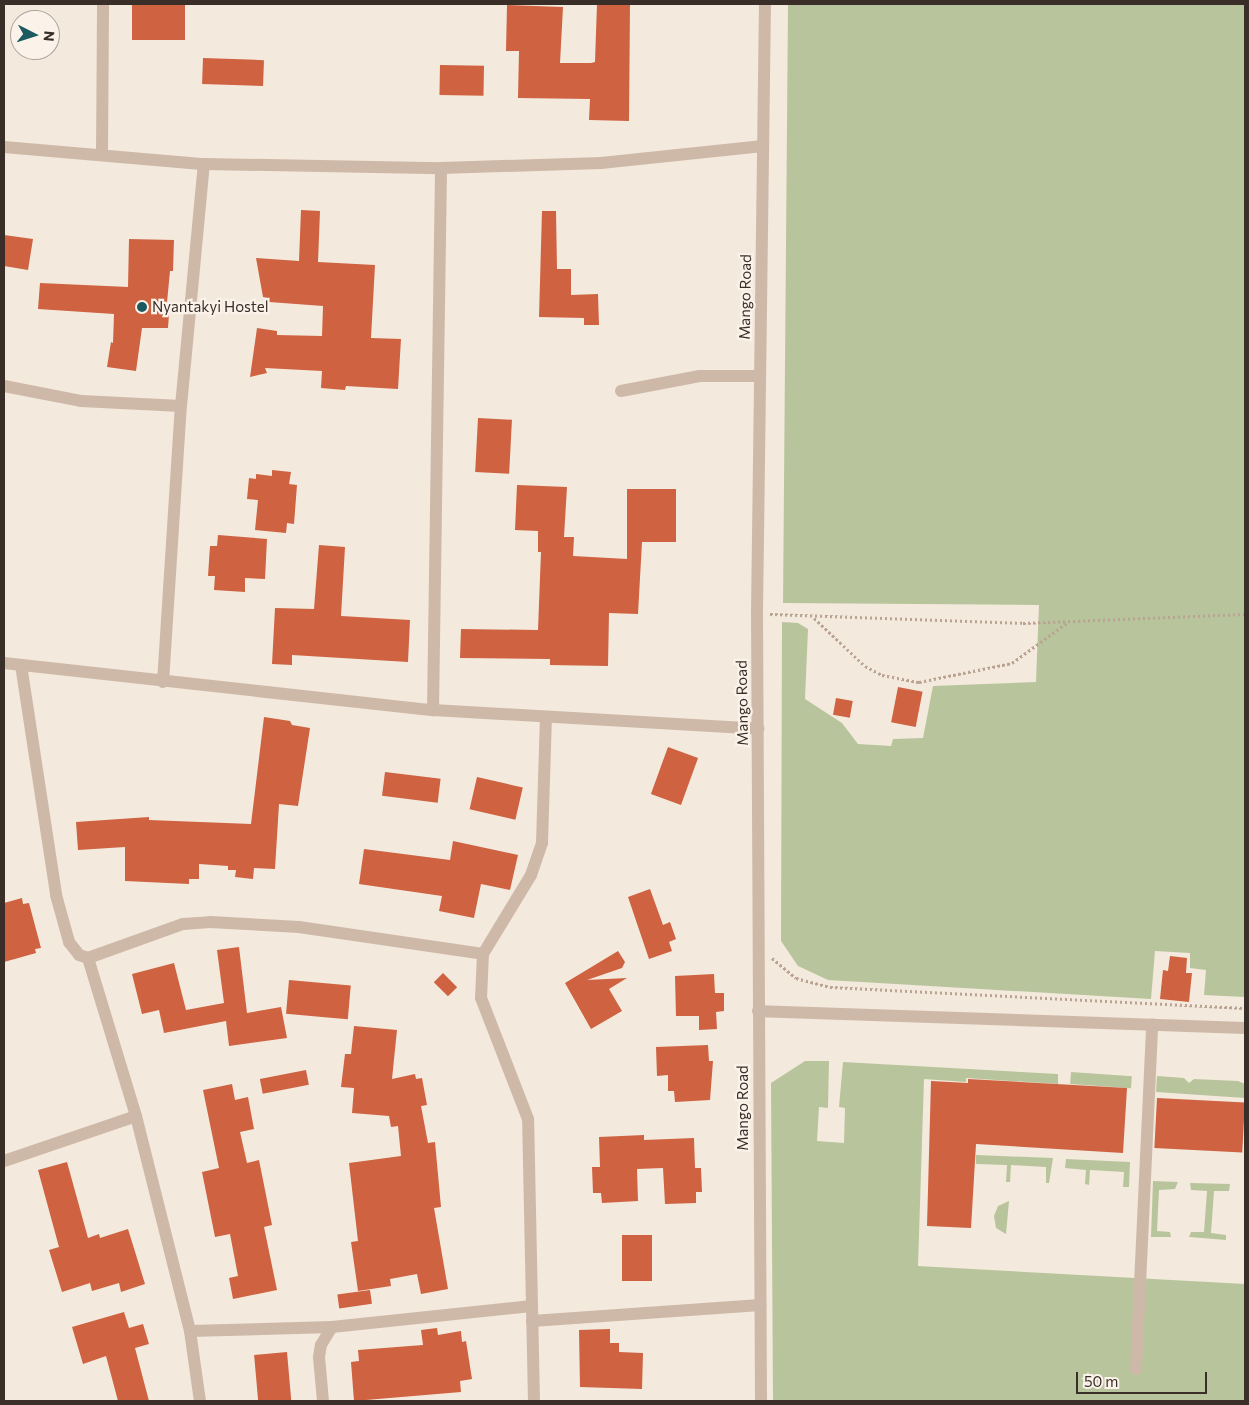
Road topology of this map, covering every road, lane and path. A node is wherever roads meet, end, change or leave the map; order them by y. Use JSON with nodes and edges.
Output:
{"nodes":[{"id":1,"x":102,"y":4,"type":"edge"},
{"id":2,"x":765,"y":4,"type":"edge"},
{"id":3,"x":763,"y":146,"type":"junction"},
{"id":4,"x":4,"y":147,"type":"edge"},
{"id":5,"x":102,"y":154,"type":"junction"},
{"id":6,"x":204,"y":164,"type":"junction"},
{"id":7,"x":441,"y":168,"type":"junction"},
{"id":8,"x":760,"y":376,"type":"junction"},
{"id":9,"x":4,"y":386,"type":"edge"},
{"id":10,"x":621,"y":391,"type":"dead end"},
{"id":11,"x":181,"y":406,"type":"junction"},
{"id":12,"x":757,"y":614,"type":"junction"},
{"id":13,"x":1245,"y":614,"type":"edge"},
{"id":14,"x":814,"y":617,"type":"junction"},
{"id":15,"x":1068,"y":622,"type":"junction"},
{"id":16,"x":4,"y":663,"type":"edge"},
{"id":17,"x":21,"y":665,"type":"junction"},
{"id":18,"x":163,"y":682,"type":"junction"},
{"id":19,"x":433,"y":710,"type":"junction"},
{"id":20,"x":546,"y":719,"type":"junction"},
{"id":21,"x":758,"y":729,"type":"junction"},
{"id":22,"x":758,"y":946,"type":"junction"},
{"id":23,"x":483,"y":954,"type":"junction"},
{"id":24,"x":88,"y":958,"type":"junction"},
{"id":25,"x":1245,"y":1008,"type":"edge"},
{"id":26,"x":758,"y":1011,"type":"junction"},
{"id":27,"x":1152,"y":1024,"type":"junction"},
{"id":28,"x":1245,"y":1028,"type":"edge"},
{"id":29,"x":136,"y":1116,"type":"junction"},
{"id":30,"x":4,"y":1161,"type":"edge"},
{"id":31,"x":760,"y":1305,"type":"junction"},
{"id":32,"x":532,"y":1306,"type":"junction"},
{"id":33,"x":532,"y":1321,"type":"junction"},
{"id":34,"x":332,"y":1327,"type":"junction"},
{"id":35,"x":190,"y":1331,"type":"junction"},
{"id":36,"x":1136,"y":1369,"type":"dead end"},
{"id":37,"x":200,"y":1401,"type":"edge"},
{"id":38,"x":323,"y":1401,"type":"edge"},
{"id":39,"x":534,"y":1401,"type":"edge"},
{"id":40,"x":761,"y":1401,"type":"edge"}],
"edges":[{"from":1,"to":5,"type":"street"},
{"from":2,"to":3,"type":"street","name":"Mango Road"},
{"from":3,"to":7,"type":"street"},
{"from":3,"to":8,"type":"street","name":"Mango Road"},
{"from":4,"to":5,"type":"street"},
{"from":5,"to":6,"type":"street"},
{"from":6,"to":7,"type":"street"},
{"from":6,"to":11,"type":"street"},
{"from":7,"to":19,"type":"street"},
{"from":8,"to":10,"type":"street"},
{"from":8,"to":12,"type":"street","name":"Mango Road"},
{"from":9,"to":11,"type":"street"},
{"from":11,"to":18,"type":"street"},
{"from":12,"to":14,"type":"path"},
{"from":12,"to":21,"type":"street","name":"Mango Road"},
{"from":13,"to":15,"type":"path"},
{"from":14,"to":15,"type":"path"},
{"from":14,"to":15,"type":"path"},
{"from":16,"to":17,"type":"street"},
{"from":17,"to":18,"type":"street"},
{"from":17,"to":24,"type":"street"},
{"from":18,"to":19,"type":"street"},
{"from":19,"to":20,"type":"street"},
{"from":20,"to":21,"type":"street"},
{"from":20,"to":23,"type":"street"},
{"from":21,"to":22,"type":"street","name":"Mango Road"},
{"from":22,"to":25,"type":"path"},
{"from":22,"to":26,"type":"street","name":"Mango Road"},
{"from":23,"to":24,"type":"street"},
{"from":23,"to":32,"type":"street"},
{"from":24,"to":29,"type":"street"},
{"from":26,"to":27,"type":"street"},
{"from":26,"to":31,"type":"street","name":"Mango Road"},
{"from":27,"to":28,"type":"street"},
{"from":27,"to":36,"type":"street"},
{"from":29,"to":30,"type":"street"},
{"from":29,"to":35,"type":"street"},
{"from":31,"to":33,"type":"street"},
{"from":31,"to":40,"type":"street","name":"Mango Road"},
{"from":32,"to":33,"type":"street"},
{"from":32,"to":34,"type":"street"},
{"from":33,"to":39,"type":"street"},
{"from":34,"to":35,"type":"street"},
{"from":34,"to":38,"type":"street"},
{"from":35,"to":37,"type":"street"}]}
